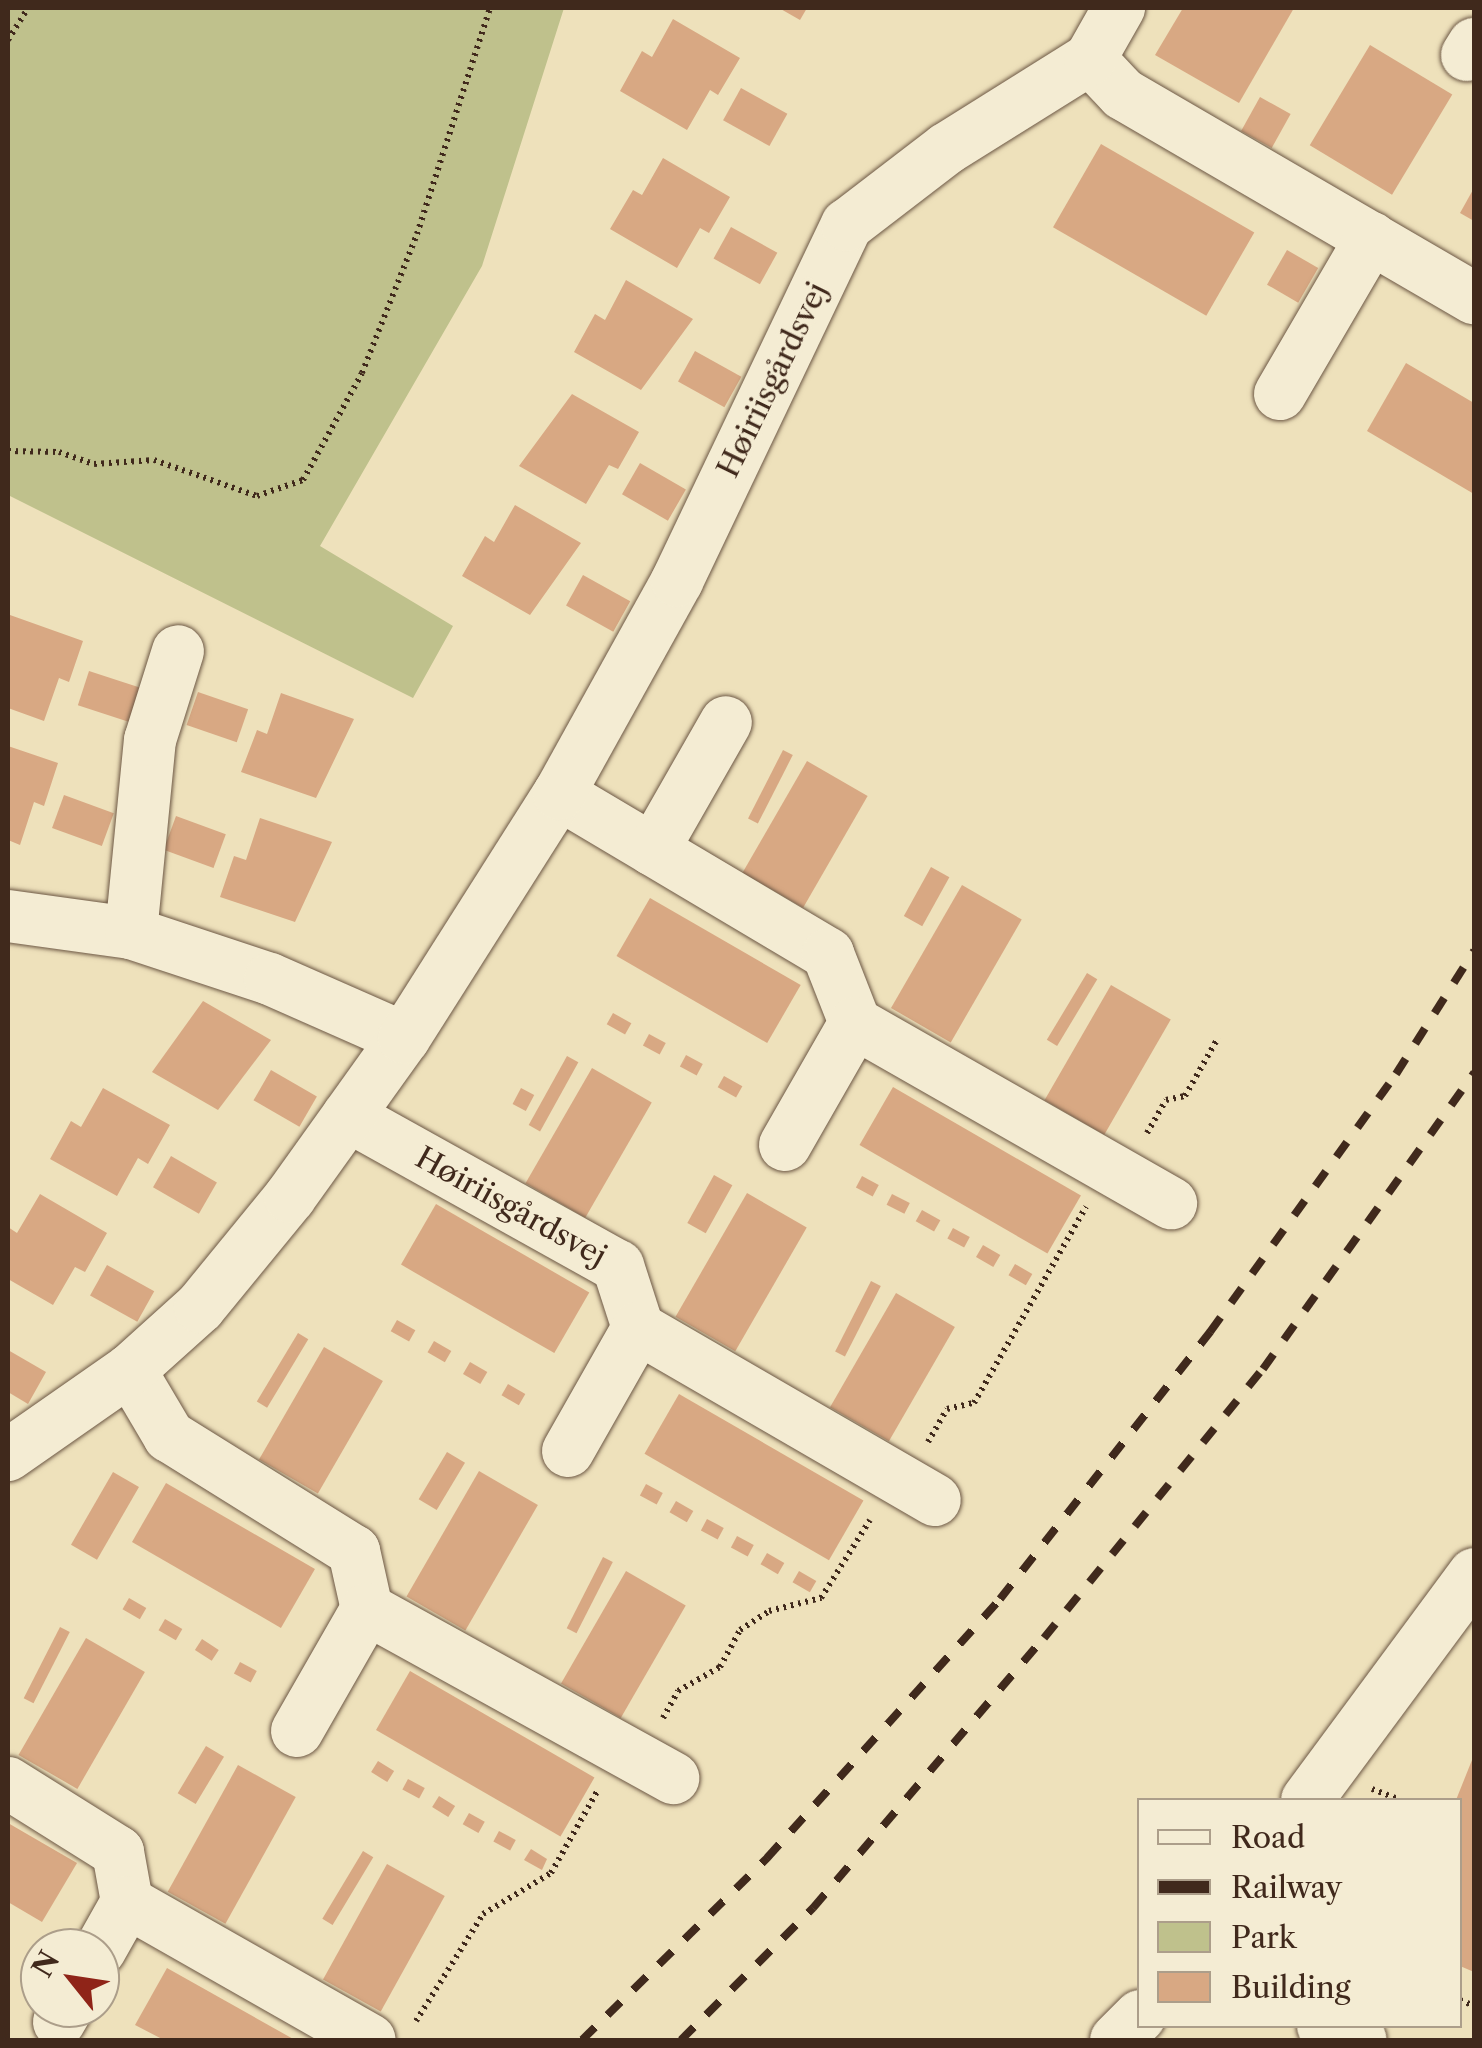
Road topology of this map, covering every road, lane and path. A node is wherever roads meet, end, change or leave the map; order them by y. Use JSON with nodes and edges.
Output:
{"nodes":[{"id":1,"x":28,"y":8,"type":"edge"},
{"id":2,"x":490,"y":8,"type":"edge"},
{"id":3,"x":1119,"y":8,"type":"edge"},
{"id":4,"x":8,"y":40,"type":"edge"},
{"id":5,"x":1090,"y":58,"type":"junction"},
{"id":6,"x":1371,"y":238,"type":"junction"},
{"id":7,"x":1474,"y":298,"type":"edge"},
{"id":8,"x":1280,"y":394,"type":"dead end"},
{"id":9,"x":8,"y":450,"type":"edge"},
{"id":10,"x":178,"y":650,"type":"dead end"},
{"id":11,"x":726,"y":722,"type":"dead end"},
{"id":12,"x":559,"y":794,"type":"junction"},
{"id":13,"x":653,"y":850,"type":"junction"},
{"id":14,"x":8,"y":916,"type":"edge"},
{"id":15,"x":130,"y":933,"type":"junction"},
{"id":16,"x":855,"y":1023,"type":"junction"},
{"id":17,"x":404,"y":1038,"type":"junction"},
{"id":18,"x":1218,"y":1038,"type":"dead end"},
{"id":19,"x":348,"y":1116,"type":"junction"},
{"id":20,"x":785,"y":1146,"type":"dead end"},
{"id":21,"x":1122,"y":1175,"type":"junction"},
{"id":22,"x":1171,"y":1203,"type":"dead end"},
{"id":23,"x":638,"y":1328,"type":"junction"},
{"id":24,"x":130,"y":1370,"type":"junction"},
{"id":25,"x":568,"y":1451,"type":"dead end"},
{"id":26,"x":8,"y":1455,"type":"edge"},
{"id":27,"x":935,"y":1500,"type":"dead end"},
{"id":28,"x":1474,"y":1574,"type":"edge"},
{"id":29,"x":366,"y":1608,"type":"junction"},
{"id":30,"x":297,"y":1731,"type":"dead end"},
{"id":31,"x":621,"y":1750,"type":"junction"},
{"id":32,"x":672,"y":1778,"type":"dead end"},
{"id":33,"x":8,"y":1783,"type":"edge"},
{"id":34,"x":1308,"y":1798,"type":"edge"},
{"id":35,"x":127,"y":1902,"type":"junction"},
{"id":36,"x":112,"y":1928,"type":"edge"},
{"id":37,"x":1137,"y":2019,"type":"edge"},
{"id":38,"x":1328,"y":2028,"type":"edge"},
{"id":39,"x":392,"y":2032,"type":"edge"},
{"id":40,"x":1116,"y":2040,"type":"edge"},
{"id":41,"x":1361,"y":2040,"type":"edge"}],
"edges":[{"from":1,"to":4,"type":"path"},
{"from":2,"to":9,"type":"path"},
{"from":3,"to":5,"type":"street","name":"Høiriisgårdsvej"},
{"from":5,"to":6,"type":"street"},
{"from":5,"to":12,"type":"street","name":"Høiriisgårdsvej"},
{"from":6,"to":7,"type":"street"},
{"from":6,"to":8,"type":"street"},
{"from":10,"to":15,"type":"street"},
{"from":11,"to":13,"type":"street"},
{"from":12,"to":13,"type":"street"},
{"from":12,"to":17,"type":"street","name":"Høiriisgårdsvej"},
{"from":13,"to":16,"type":"street"},
{"from":14,"to":15,"type":"street"},
{"from":15,"to":17,"type":"street"},
{"from":16,"to":20,"type":"street"},
{"from":16,"to":21,"type":"street"},
{"from":17,"to":19,"type":"street","name":"Høiriisgårdsvej"},
{"from":18,"to":21,"type":"path"},
{"from":19,"to":23,"type":"street","name":"Høiriisgårdsvej"},
{"from":19,"to":24,"type":"street","name":"Høiriisgårdsvej"},
{"from":21,"to":22,"type":"street"},
{"from":23,"to":25,"type":"street"},
{"from":23,"to":27,"type":"street"},
{"from":24,"to":26,"type":"street","name":"Høiriisgårdsvej"},
{"from":24,"to":29,"type":"street"},
{"from":28,"to":34,"type":"street"},
{"from":29,"to":30,"type":"street"},
{"from":29,"to":31,"type":"street"},
{"from":31,"to":32,"type":"street"},
{"from":31,"to":39,"type":"path"},
{"from":33,"to":35,"type":"street"},
{"from":35,"to":36,"type":"street"},
{"from":35,"to":39,"type":"street"},
{"from":37,"to":40,"type":"street"},
{"from":38,"to":41,"type":"street"}]}
